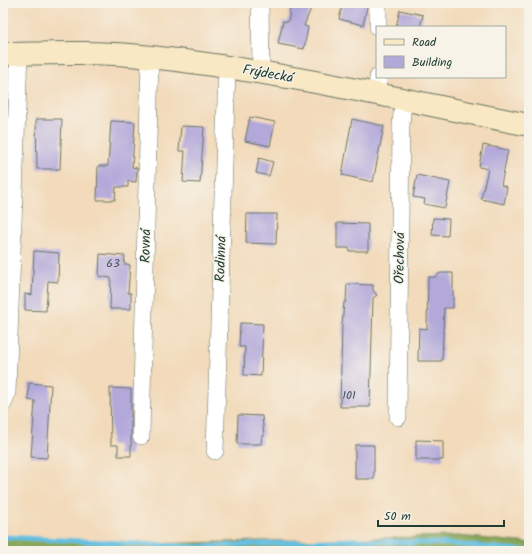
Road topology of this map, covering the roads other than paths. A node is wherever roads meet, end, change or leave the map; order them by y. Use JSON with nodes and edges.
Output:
{"nodes":[{"id":1,"x":260,"y":3,"type":"edge"},
{"id":2,"x":378,"y":3,"type":"edge"},
{"id":3,"x":378,"y":26,"type":"edge"},
{"id":4,"x":11,"y":54,"type":"edge"},
{"id":5,"x":150,"y":57,"type":"junction"},
{"id":6,"x":227,"y":67,"type":"junction"},
{"id":7,"x":261,"y":73,"type":"junction"},
{"id":8,"x":377,"y":86,"type":"edge"},
{"id":9,"x":403,"y":100,"type":"junction"},
{"id":10,"x":529,"y":125,"type":"edge"},
{"id":11,"x":3,"y":404,"type":"edge"},
{"id":12,"x":398,"y":417,"type":"dead end"},
{"id":13,"x":141,"y":436,"type":"dead end"},
{"id":14,"x":215,"y":451,"type":"dead end"}],
"edges":[{"from":1,"to":7,"type":"street"},
{"from":2,"to":3,"type":"street"},
{"from":4,"to":5,"type":"main road","name":"Frýdecká"},
{"from":4,"to":11,"type":"street"},
{"from":5,"to":6,"type":"main road","name":"Frýdecká"},
{"from":5,"to":13,"type":"street","name":"Rovná"},
{"from":6,"to":7,"type":"main road","name":"Frýdecká"},
{"from":6,"to":14,"type":"street","name":"Rodinná"},
{"from":7,"to":8,"type":"main road","name":"Frýdecká"},
{"from":8,"to":9,"type":"main road","name":"Frýdecká"},
{"from":9,"to":10,"type":"main road","name":"Frýdecká"},
{"from":9,"to":12,"type":"street","name":"Ořechová"}]}
